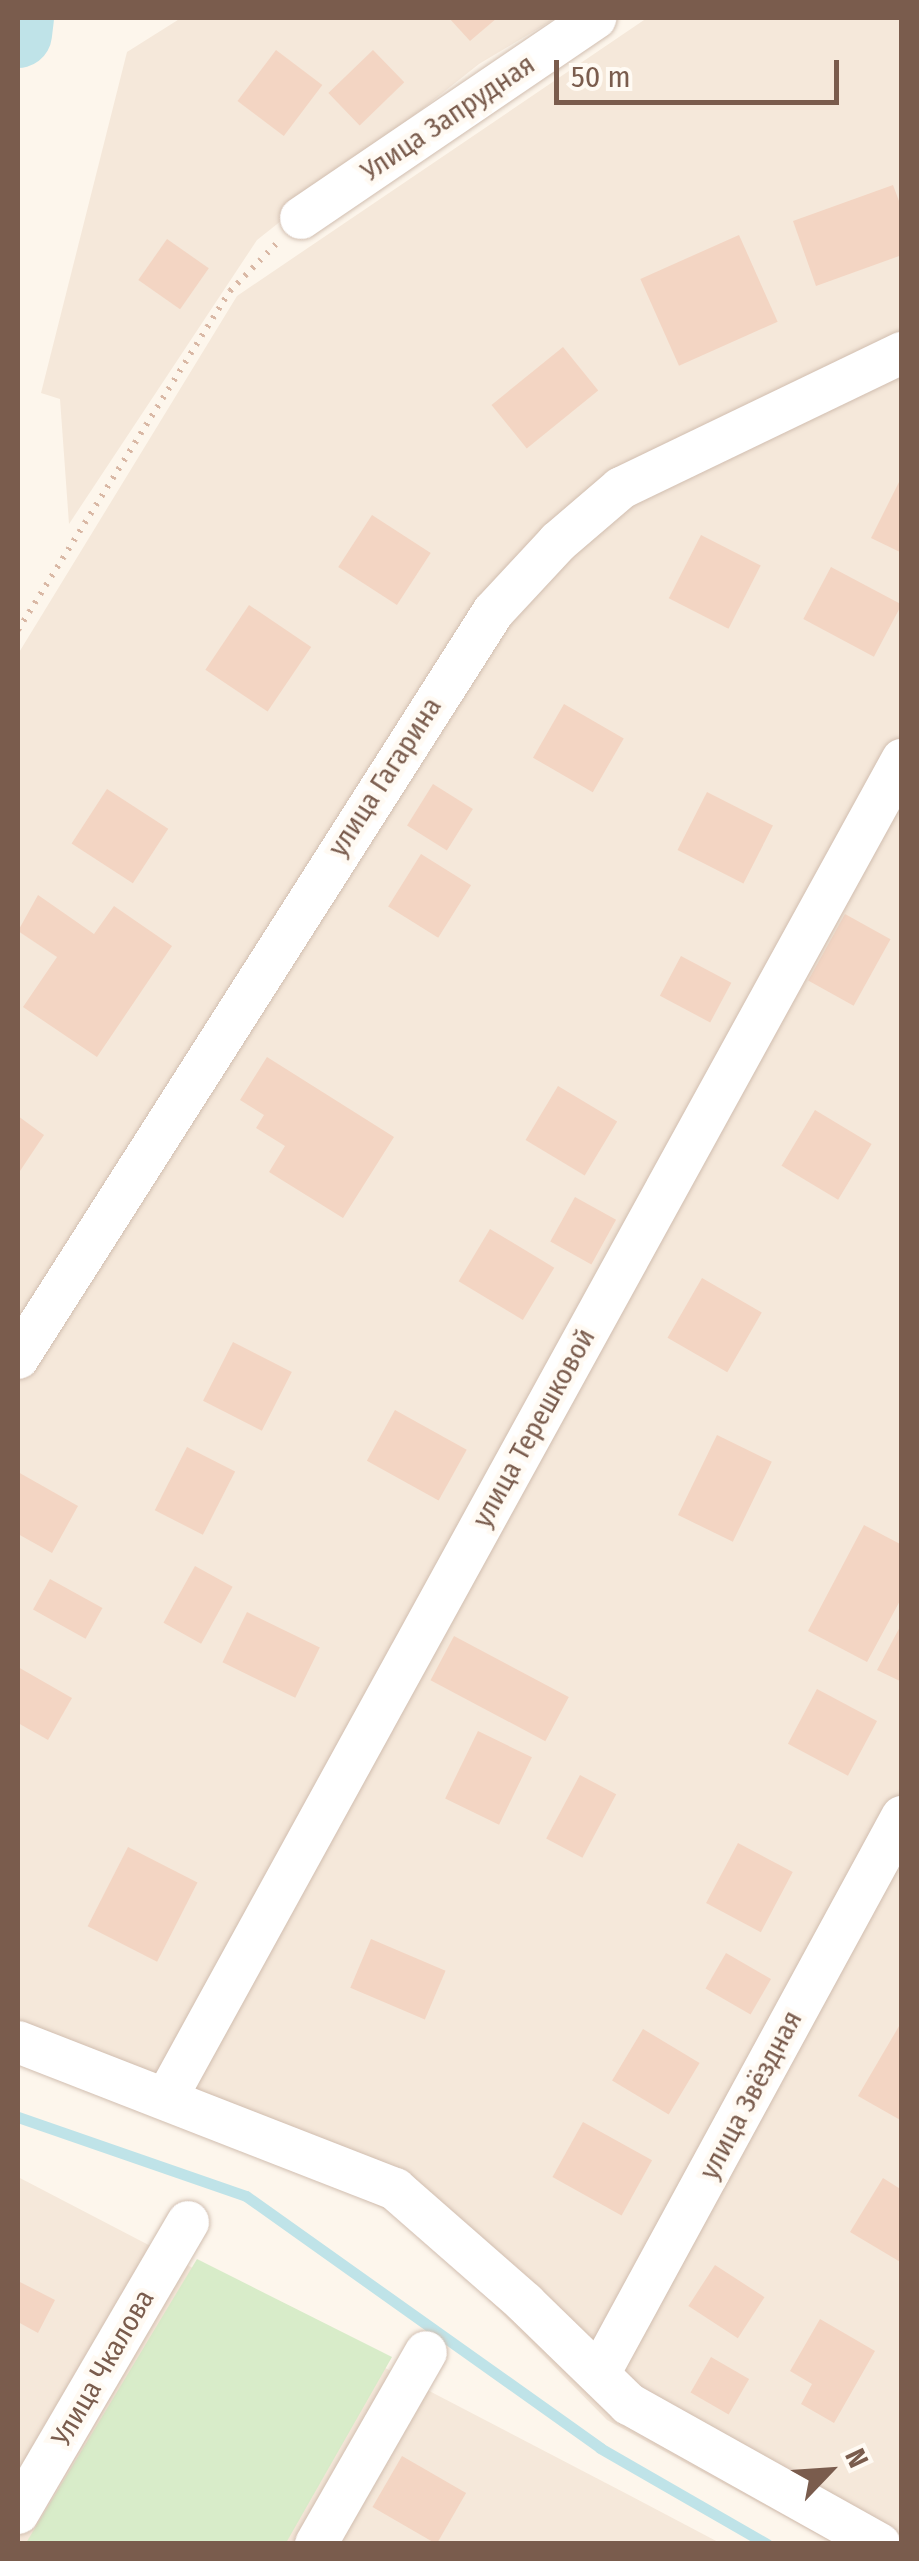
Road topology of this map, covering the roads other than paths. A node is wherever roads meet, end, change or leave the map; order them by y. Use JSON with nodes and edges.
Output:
{"nodes":[{"id":1,"x":595,"y":18,"type":"edge"},
{"id":2,"x":301,"y":218,"type":"road end"},
{"id":3,"x":902,"y":353,"type":"edge"},
{"id":4,"x":902,"y":760,"type":"edge"},
{"id":5,"x":18,"y":1358,"type":"edge"},
{"id":6,"x":902,"y":1817,"type":"edge"},
{"id":7,"x":18,"y":2042,"type":"edge"},
{"id":8,"x":167,"y":2096,"type":"junction"},
{"id":9,"x":188,"y":2222,"type":"dead end"},
{"id":10,"x":426,"y":2352,"type":"dead end"},
{"id":11,"x":600,"y":2372,"type":"junction"},
{"id":12,"x":18,"y":2514,"type":"edge"},
{"id":13,"x":316,"y":2544,"type":"edge"},
{"id":14,"x":880,"y":2544,"type":"edge"}],
"edges":[{"from":1,"to":2,"type":"street","name":"Улица Запрудная"},
{"from":3,"to":5,"type":"street","name":"улица Гагарина"},
{"from":4,"to":8,"type":"street","name":"улица Терешковой"},
{"from":6,"to":11,"type":"street","name":"улица Звёздная"},
{"from":7,"to":8,"type":"street"},
{"from":8,"to":11,"type":"street"},
{"from":9,"to":12,"type":"street","name":"Улица Чкалова"},
{"from":10,"to":13,"type":"street"},
{"from":11,"to":14,"type":"street"}]}
